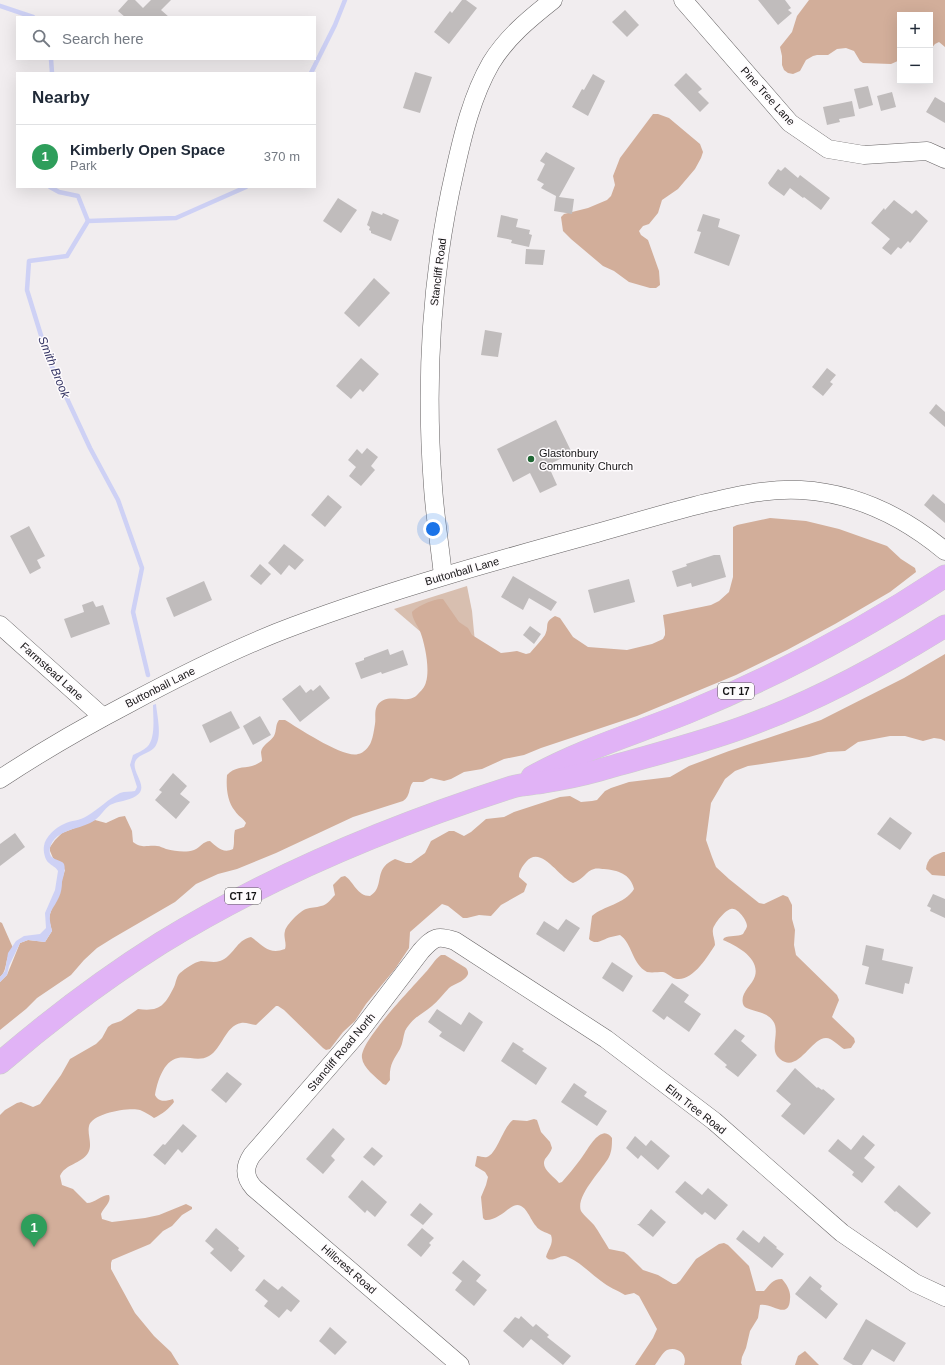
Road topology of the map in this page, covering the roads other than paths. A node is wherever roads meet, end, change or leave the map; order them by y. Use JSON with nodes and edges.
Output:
{"nodes":[{"id":1,"x":553,"y":0,"type":"edge"},
{"id":2,"x":683,"y":0,"type":"edge"},
{"id":3,"x":945,"y":159,"type":"edge"},
{"id":4,"x":945,"y":551,"type":"edge"},
{"id":5,"x":443,"y":576,"type":"junction"},
{"id":6,"x":945,"y":576,"type":"edge"},
{"id":7,"x":0,"y":625,"type":"edge"},
{"id":8,"x":945,"y":626,"type":"edge"},
{"id":9,"x":103,"y":717,"type":"junction"},
{"id":10,"x":0,"y":779,"type":"edge"},
{"id":11,"x":517,"y":785,"type":"junction"},
{"id":12,"x":437,"y":937,"type":"joint"},
{"id":13,"x":0,"y":1063,"type":"edge"},
{"id":14,"x":246,"y":1169,"type":"joint"},
{"id":15,"x":945,"y":1297,"type":"edge"},
{"id":16,"x":460,"y":1365,"type":"edge"}],
"edges":[{"from":1,"to":5,"type":"street","name":"Stancliff Road"},
{"from":2,"to":3,"type":"street","name":"Pine Tree Lane"},
{"from":4,"to":5,"type":"street","name":"Buttonball Lane"},
{"from":5,"to":9,"type":"street","name":"Buttonball Lane"},
{"from":6,"to":11,"type":"main road","number":"CT 17"},
{"from":7,"to":9,"type":"street","name":"Farmstead Lane"},
{"from":8,"to":11,"type":"main road","number":"CT 17"},
{"from":9,"to":10,"type":"street","name":"Buttonball Lane"},
{"from":11,"to":13,"type":"main road","number":"CT 17"},
{"from":12,"to":14,"type":"street","name":"Stancliff Road North"},
{"from":12,"to":15,"type":"street","name":"Elm Tree Road"},
{"from":14,"to":16,"type":"street","name":"Hillcrest Road"}]}
